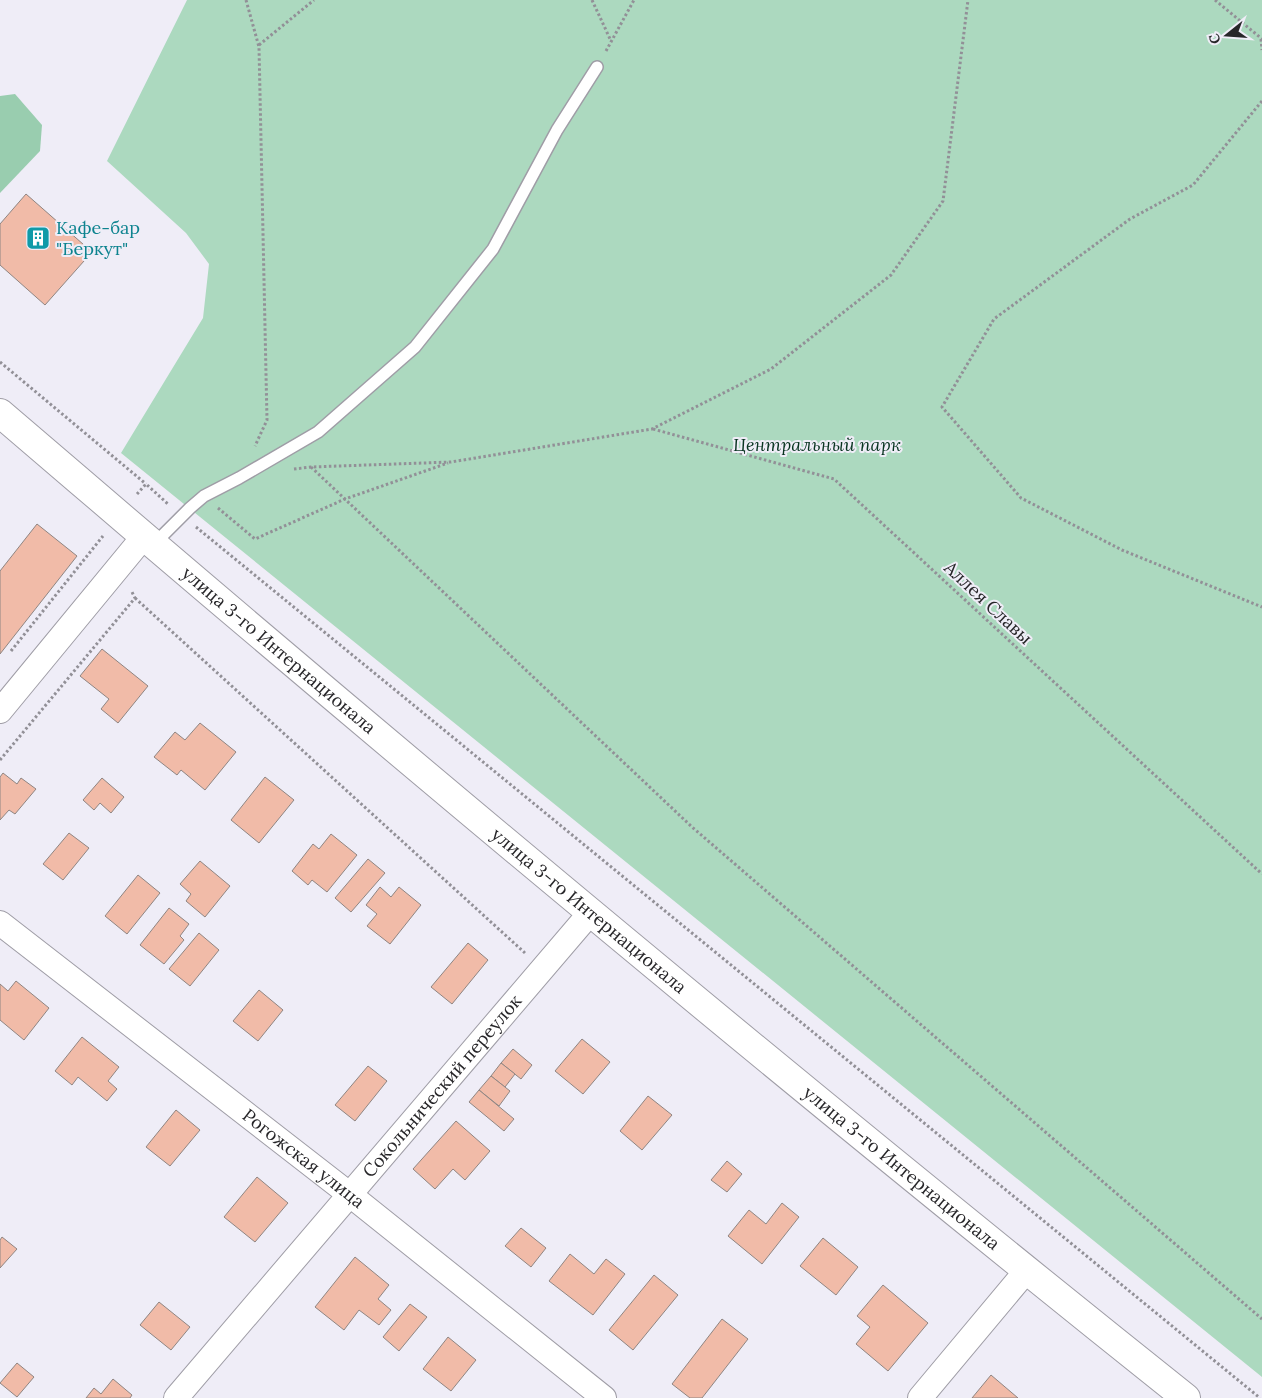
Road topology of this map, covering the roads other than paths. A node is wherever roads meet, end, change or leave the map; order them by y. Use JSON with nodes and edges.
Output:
{"nodes":[{"id":1,"x":597,"y":67,"type":"road end"},
{"id":2,"x":0,"y":413,"type":"edge"},
{"id":3,"x":149,"y":540,"type":"junction"},
{"id":4,"x":0,"y":711,"type":"edge"},
{"id":5,"x":591,"y":912,"type":"junction"},
{"id":6,"x":0,"y":923,"type":"edge"},
{"id":7,"x":349,"y":1194,"type":"junction"},
{"id":8,"x":1026,"y":1270,"type":"junction"},
{"id":9,"x":176,"y":1398,"type":"edge"},
{"id":10,"x":604,"y":1398,"type":"edge"},
{"id":11,"x":920,"y":1398,"type":"edge"},
{"id":12,"x":1186,"y":1398,"type":"edge"}],
"edges":[{"from":1,"to":3,"type":"lane"},
{"from":2,"to":3,"type":"main road","name":"улица 3-го Интернационала"},
{"from":3,"to":4,"type":"street"},
{"from":3,"to":5,"type":"main road","name":"улица 3-го Интернационала"},
{"from":5,"to":7,"type":"street","name":"Сокольнический переулок"},
{"from":5,"to":8,"type":"main road","name":"улица 3-го Интернационала"},
{"from":6,"to":7,"type":"street","name":"Рогожская улица"},
{"from":7,"to":9,"type":"street","name":"Сокольнический переулок"},
{"from":7,"to":10,"type":"street","name":"Рогожская улица"},
{"from":8,"to":11,"type":"street"},
{"from":8,"to":12,"type":"main road","name":"улица 3-го Интернационала"}]}
